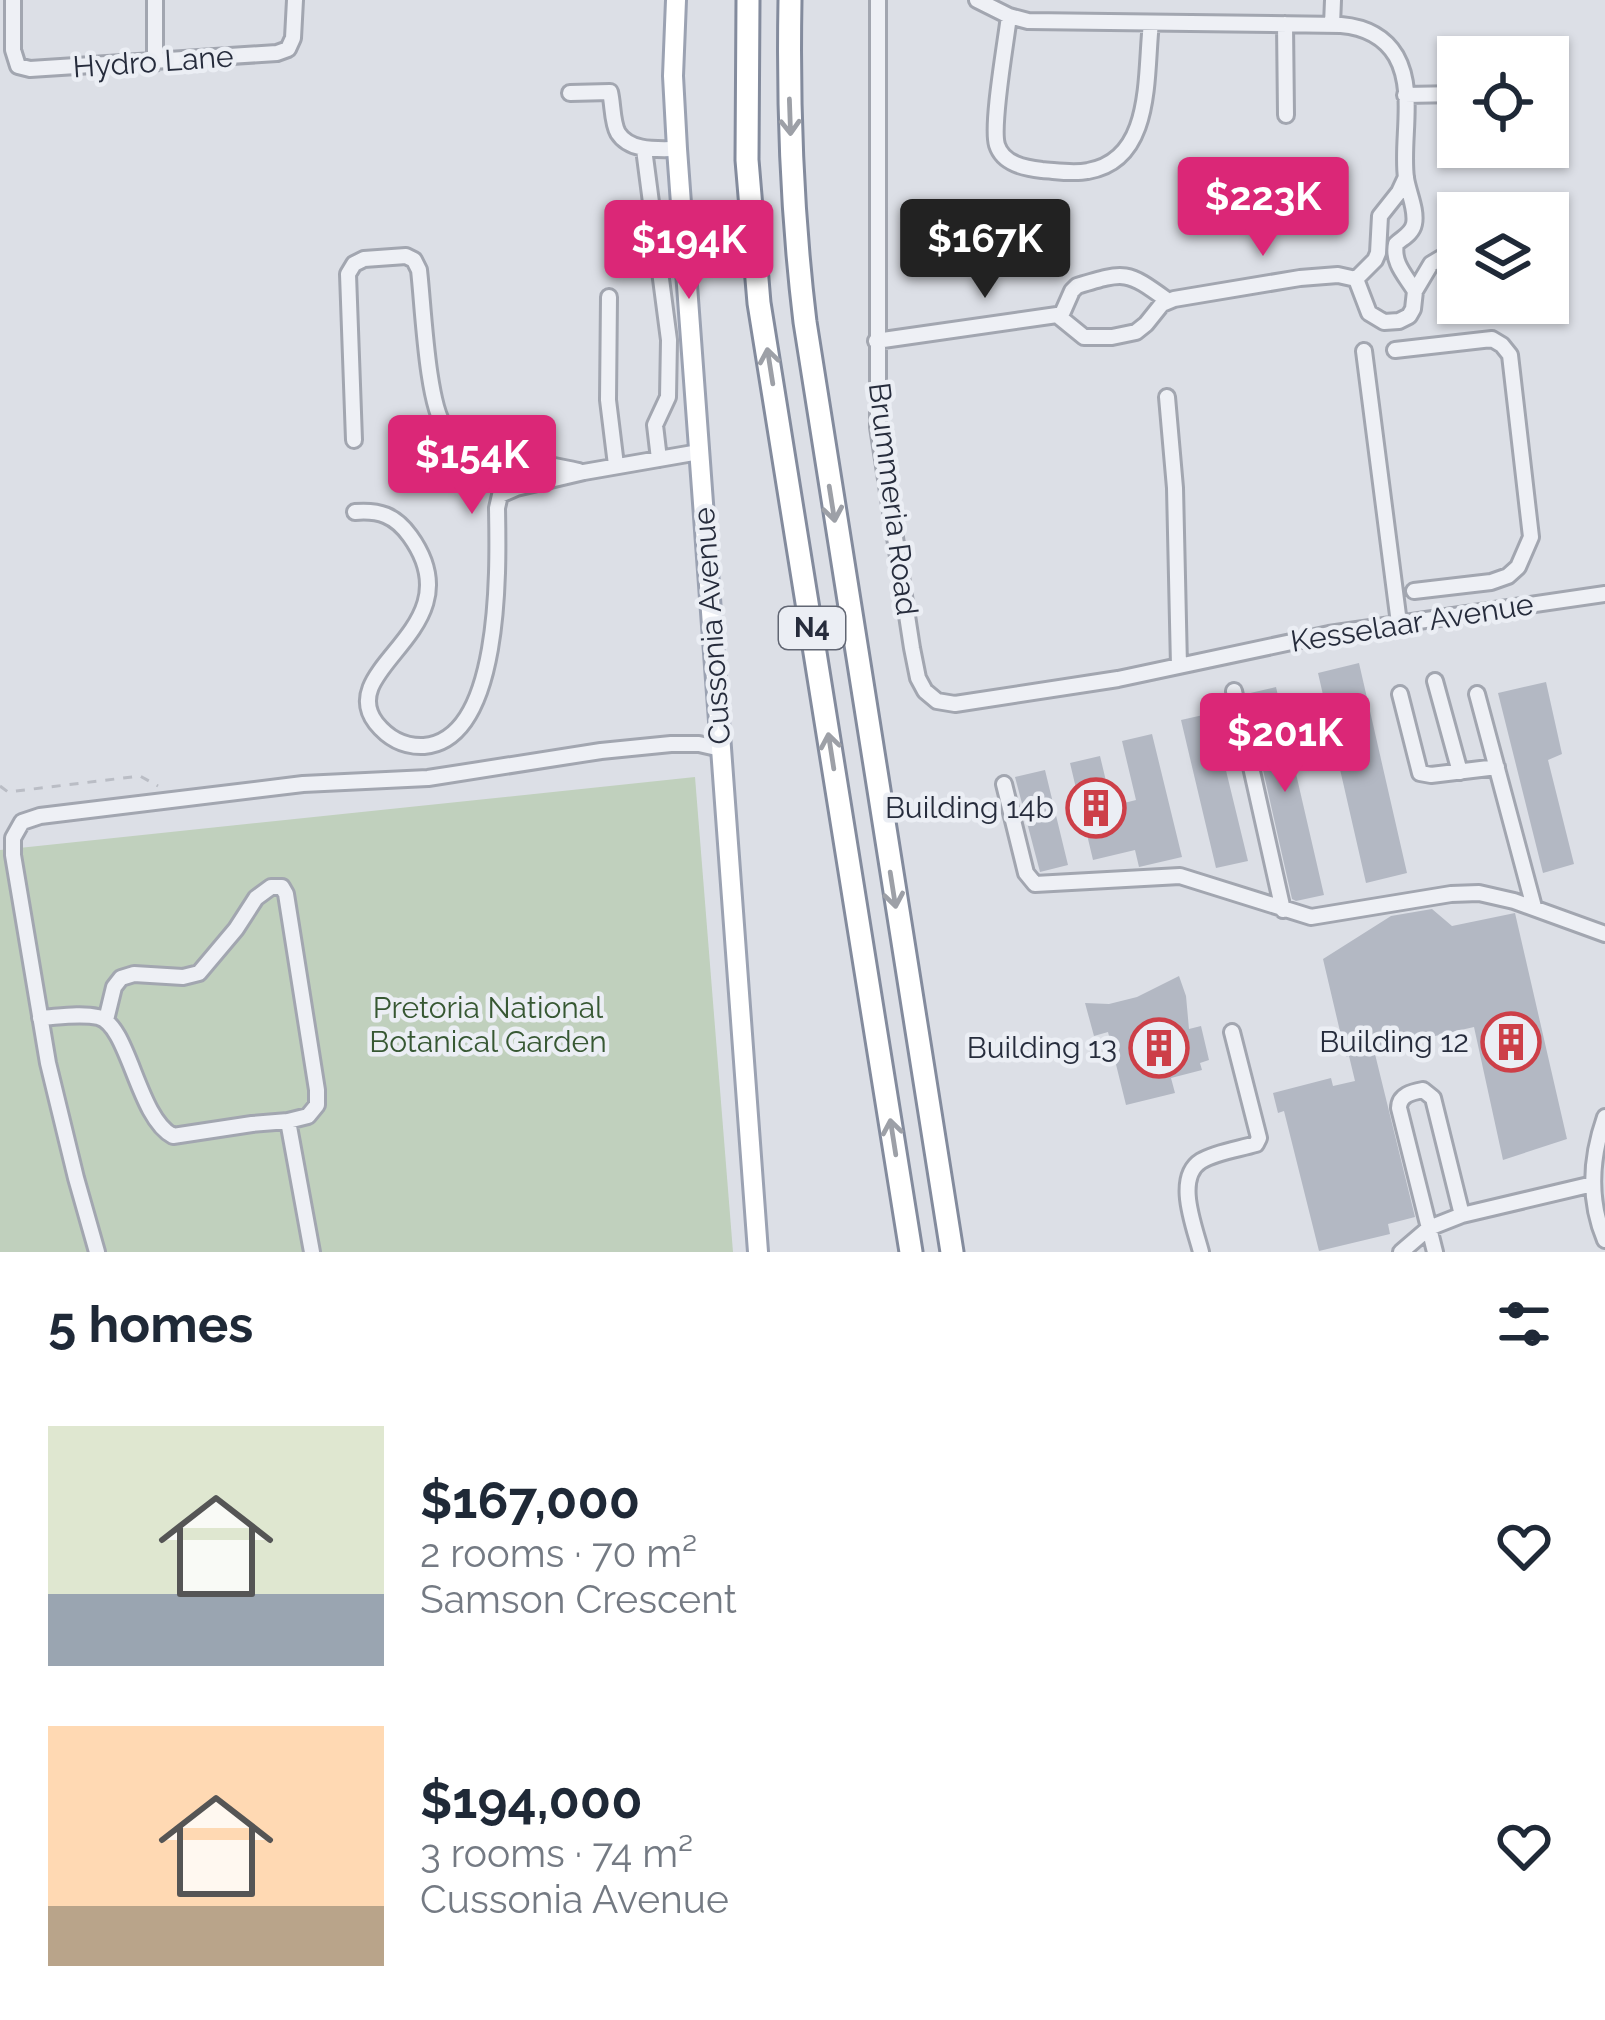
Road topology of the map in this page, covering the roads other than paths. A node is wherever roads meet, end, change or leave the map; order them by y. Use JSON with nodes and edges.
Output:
{"nodes":[{"id":1,"x":14,"y":0,"type":"edge"},
{"id":2,"x":155,"y":0,"type":"edge"},
{"id":3,"x":295,"y":0,"type":"edge"},
{"id":4,"x":676,"y":0,"type":"edge"},
{"id":5,"x":748,"y":0,"type":"edge"},
{"id":6,"x":790,"y":0,"type":"edge"},
{"id":7,"x":878,"y":0,"type":"edge"},
{"id":8,"x":977,"y":0,"type":"edge"},
{"id":9,"x":1333,"y":0,"type":"edge"},
{"id":10,"x":1010,"y":16,"type":"junction"},
{"id":11,"x":1150,"y":23,"type":"junction"},
{"id":12,"x":1285,"y":23,"type":"junction"},
{"id":13,"x":1332,"y":25,"type":"junction"},
{"id":14,"x":155,"y":62,"type":"junction"},
{"id":15,"x":569,"y":93,"type":"dead end"},
{"id":16,"x":1405,"y":94,"type":"junction"},
{"id":17,"x":1437,"y":94,"type":"edge"},
{"id":18,"x":1286,"y":115,"type":"dead end"},
{"id":19,"x":676,"y":148,"type":"junction"},
{"id":20,"x":644,"y":149,"type":"junction"},
{"id":21,"x":1406,"y":178,"type":"junction"},
{"id":22,"x":1380,"y":228,"type":"junction"},
{"id":23,"x":1399,"y":240,"type":"junction"},
{"id":24,"x":1437,"y":260,"type":"edge"},
{"id":25,"x":1356,"y":279,"type":"junction"},
{"id":26,"x":1415,"y":291,"type":"junction"},
{"id":27,"x":609,"y":297,"type":"dead end"},
{"id":28,"x":1167,"y":300,"type":"junction"},
{"id":29,"x":1060,"y":316,"type":"junction"},
{"id":30,"x":876,"y":341,"type":"junction"},
{"id":31,"x":1395,"y":350,"type":"dead end"},
{"id":32,"x":1364,"y":351,"type":"dead end"},
{"id":33,"x":1167,"y":398,"type":"dead end"},
{"id":34,"x":354,"y":440,"type":"dead end"},
{"id":35,"x":699,"y":452,"type":"junction"},
{"id":36,"x":659,"y":459,"type":"junction"},
{"id":37,"x":616,"y":465,"type":"junction"},
{"id":38,"x":584,"y":472,"type":"junction"},
{"id":39,"x":355,"y":512,"type":"dead end"},
{"id":40,"x":1491,"y":582,"type":"junction"},
{"id":41,"x":1414,"y":591,"type":"dead end"},
{"id":42,"x":1605,"y":594,"type":"edge"},
{"id":43,"x":1495,"y":609,"type":"junction"},
{"id":44,"x":1399,"y":622,"type":"junction"},
{"id":45,"x":1179,"y":666,"type":"junction"},
{"id":46,"x":1436,"y":681,"type":"dead end"},
{"id":47,"x":1234,"y":691,"type":"dead end"},
{"id":48,"x":1400,"y":694,"type":"dead end"},
{"id":49,"x":1477,"y":694,"type":"dead end"},
{"id":50,"x":937,"y":701,"type":"joint"},
{"id":51,"x":721,"y":749,"type":"junction"},
{"id":52,"x":1497,"y":767,"type":"junction"},
{"id":53,"x":1460,"y":772,"type":"junction"},
{"id":54,"x":1004,"y":784,"type":"dead end"},
{"id":55,"x":1534,"y":908,"type":"junction"},
{"id":56,"x":1283,"y":910,"type":"junction"},
{"id":57,"x":1605,"y":934,"type":"edge"},
{"id":58,"x":40,"y":1018,"type":"junction"},
{"id":59,"x":106,"y":1020,"type":"junction"},
{"id":60,"x":1232,"y":1032,"type":"dead end"},
{"id":61,"x":1605,"y":1117,"type":"edge"},
{"id":62,"x":288,"y":1121,"type":"junction"},
{"id":63,"x":1593,"y":1184,"type":"junction"},
{"id":64,"x":1462,"y":1215,"type":"junction"},
{"id":65,"x":1429,"y":1228,"type":"junction"},
{"id":66,"x":1605,"y":1240,"type":"edge"},
{"id":67,"x":97,"y":1252,"type":"edge"},
{"id":68,"x":312,"y":1252,"type":"edge"},
{"id":69,"x":758,"y":1252,"type":"edge"},
{"id":70,"x":911,"y":1252,"type":"edge"},
{"id":71,"x":952,"y":1252,"type":"edge"},
{"id":72,"x":1201,"y":1252,"type":"edge"},
{"id":73,"x":1401,"y":1252,"type":"edge"},
{"id":74,"x":1436,"y":1252,"type":"edge"}],
"edges":[{"from":1,"to":14,"type":"street","name":"Hydro Lane"},
{"from":2,"to":14,"type":"street"},
{"from":3,"to":14,"type":"street","name":"Hydro Lane"},
{"from":4,"to":19,"type":"main road","name":"Cussonia Avenue"},
{"from":70,"to":5,"type":"highway","number":"N4","one_way":true},
{"from":6,"to":71,"type":"highway","number":"N4","one_way":true},
{"from":7,"to":30,"type":"street","name":"Brummeria Road"},
{"from":8,"to":10,"type":"street"},
{"from":9,"to":13,"type":"street"},
{"from":10,"to":11,"type":"street"},
{"from":10,"to":11,"type":"street"},
{"from":11,"to":12,"type":"street"},
{"from":12,"to":13,"type":"street"},
{"from":12,"to":18,"type":"street"},
{"from":13,"to":16,"type":"street"},
{"from":15,"to":20,"type":"street"},
{"from":16,"to":17,"type":"street"},
{"from":16,"to":21,"type":"street"},
{"from":19,"to":20,"type":"street"},
{"from":19,"to":35,"type":"main road","name":"Cussonia Avenue"},
{"from":20,"to":36,"type":"street"},
{"from":21,"to":22,"type":"street"},
{"from":21,"to":23,"type":"street"},
{"from":22,"to":23,"type":"street"},
{"from":22,"to":25,"type":"street"},
{"from":23,"to":26,"type":"street"},
{"from":24,"to":26,"type":"street"},
{"from":25,"to":26,"type":"street"},
{"from":25,"to":28,"type":"street"},
{"from":27,"to":37,"type":"street"},
{"from":28,"to":29,"type":"street"},
{"from":28,"to":29,"type":"street"},
{"from":29,"to":30,"type":"street"},
{"from":30,"to":50,"type":"street","name":"Brummeria Road"},
{"from":31,"to":40,"type":"street"},
{"from":32,"to":44,"type":"street"},
{"from":33,"to":45,"type":"street"},
{"from":34,"to":38,"type":"street"},
{"from":35,"to":36,"type":"street"},
{"from":35,"to":51,"type":"main road","name":"Cussonia Avenue"},
{"from":36,"to":37,"type":"street"},
{"from":37,"to":38,"type":"street"},
{"from":38,"to":39,"type":"street"},
{"from":40,"to":41,"type":"street"},
{"from":40,"to":43,"type":"street"},
{"from":42,"to":43,"type":"street","name":"Kesselaar Avenue"},
{"from":43,"to":44,"type":"street","name":"Kesselaar Avenue"},
{"from":44,"to":45,"type":"street","name":"Kesselaar Avenue"},
{"from":45,"to":50,"type":"street","name":"Kesselaar Avenue"},
{"from":46,"to":53,"type":"street"},
{"from":47,"to":56,"type":"street"},
{"from":48,"to":53,"type":"street"},
{"from":49,"to":52,"type":"street"},
{"from":51,"to":58,"type":"street"},
{"from":51,"to":69,"type":"main road","name":"Cussonia Avenue"},
{"from":52,"to":53,"type":"street"},
{"from":52,"to":55,"type":"street"},
{"from":54,"to":56,"type":"street"},
{"from":55,"to":56,"type":"street"},
{"from":55,"to":57,"type":"street"},
{"from":58,"to":59,"type":"street"},
{"from":58,"to":67,"type":"street"},
{"from":59,"to":62,"type":"street"},
{"from":59,"to":62,"type":"street"},
{"from":60,"to":72,"type":"street"},
{"from":61,"to":63,"type":"street"},
{"from":62,"to":68,"type":"street"},
{"from":63,"to":64,"type":"street"},
{"from":63,"to":66,"type":"street"},
{"from":64,"to":65,"type":"street"},
{"from":64,"to":65,"type":"street"},
{"from":65,"to":73,"type":"street"},
{"from":65,"to":74,"type":"street"}]}
